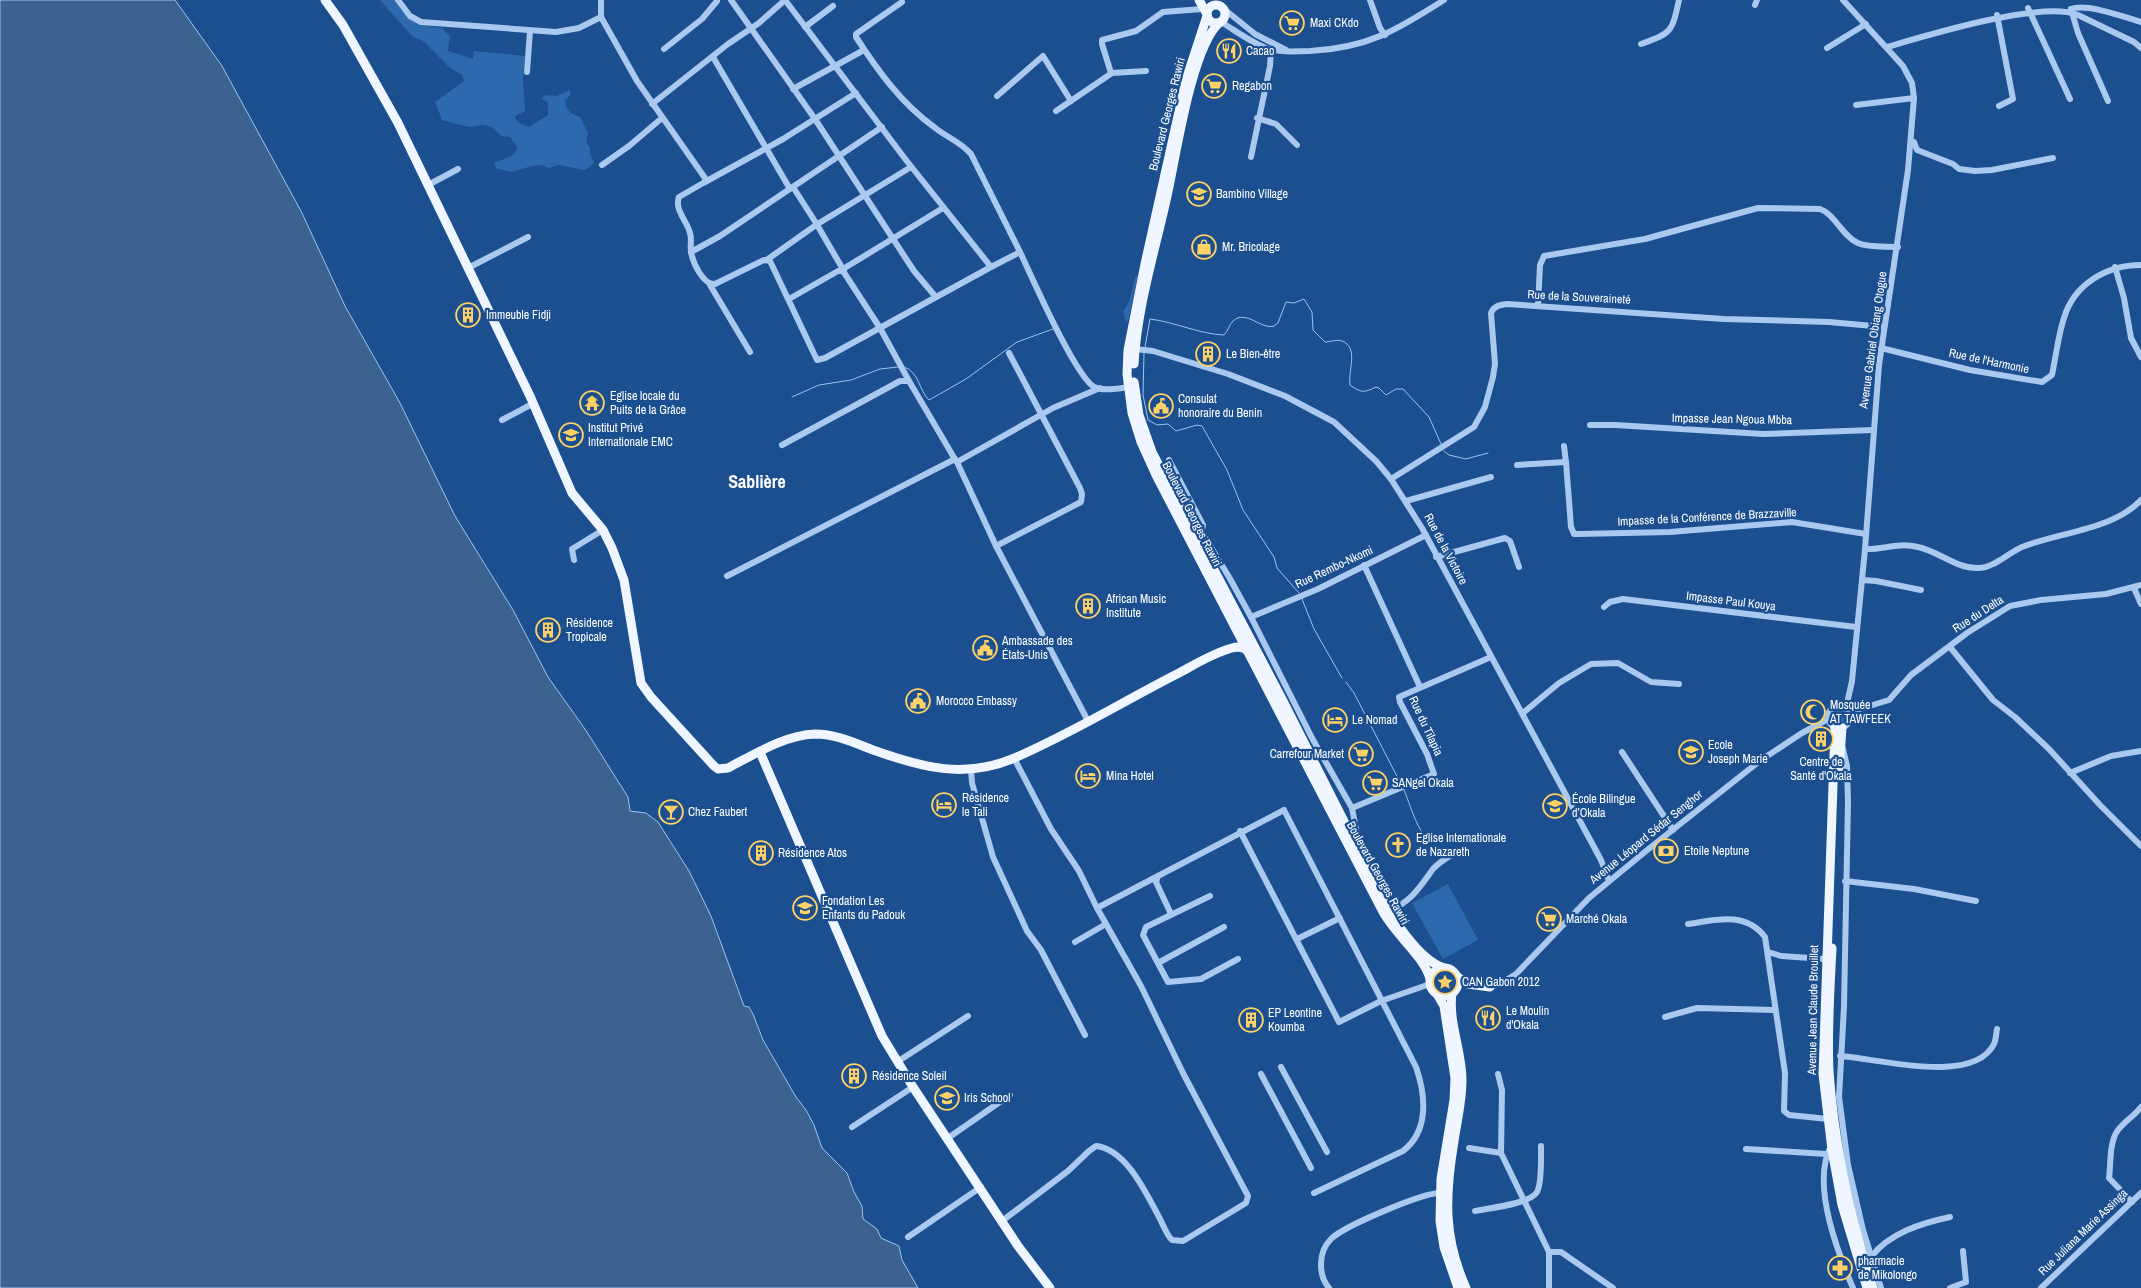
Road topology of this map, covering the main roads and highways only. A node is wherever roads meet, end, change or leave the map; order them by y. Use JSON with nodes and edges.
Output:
{"nodes":[{"id":1,"x":325,"y":0,"type":"edge"},
{"id":2,"x":1199,"y":0,"type":"edge"},
{"id":3,"x":1219,"y":5,"type":"edge"},
{"id":4,"x":1205,"y":13,"type":"junction"},
{"id":5,"x":1220,"y":23,"type":"junction"},
{"id":6,"x":1239,"y":632,"type":"junction"},
{"id":7,"x":1231,"y":648,"type":"junction"},
{"id":8,"x":1249,"y":652,"type":"junction"},
{"id":9,"x":760,"y":752,"type":"junction"},
{"id":10,"x":1444,"y":968,"type":"junction"},
{"id":11,"x":1456,"y":976,"type":"junction"},
{"id":12,"x":1430,"y":982,"type":"junction"},
{"id":13,"x":1453,"y":992,"type":"junction"},
{"id":14,"x":1437,"y":994,"type":"junction"},
{"id":15,"x":1050,"y":1288,"type":"edge"},
{"id":16,"x":1458,"y":1288,"type":"edge"},
{"id":17,"x":1466,"y":1288,"type":"edge"},
{"id":18,"x":1867,"y":1288,"type":"edge"},
{"id":19,"x":1873,"y":1288,"type":"edge"}],
"edges":[{"from":1,"to":9,"type":"main road"},
{"from":2,"to":4,"type":"main road"},
{"from":3,"to":4,"type":"main road"},
{"from":3,"to":5,"type":"main road"},
{"from":4,"to":5,"type":"main road"},
{"from":4,"to":6,"type":"main road","name":"Boulevard Georges Rawiri"},
{"from":5,"to":10,"type":"main road","name":"Boulevard Georges Rawiri"},
{"from":6,"to":7,"type":"main road"},
{"from":6,"to":8,"type":"main road","name":"Boulevard Georges Rawiri"},
{"from":7,"to":8,"type":"main road"},
{"from":7,"to":9,"type":"main road"},
{"from":8,"to":12,"type":"main road","name":"Boulevard Georges Rawiri"},
{"from":9,"to":15,"type":"main road"},
{"from":10,"to":11,"type":"main road"},
{"from":10,"to":12,"type":"main road"},
{"from":11,"to":13,"type":"main road"},
{"from":11,"to":13,"type":"main road"},
{"from":12,"to":14,"type":"main road"},
{"from":13,"to":14,"type":"main road"},
{"from":13,"to":17,"type":"main road"},
{"from":14,"to":16,"type":"main road"},
{"from":18,"to":19,"type":"main road","name":"Avenue Jean Claude Brouillet"}]}
